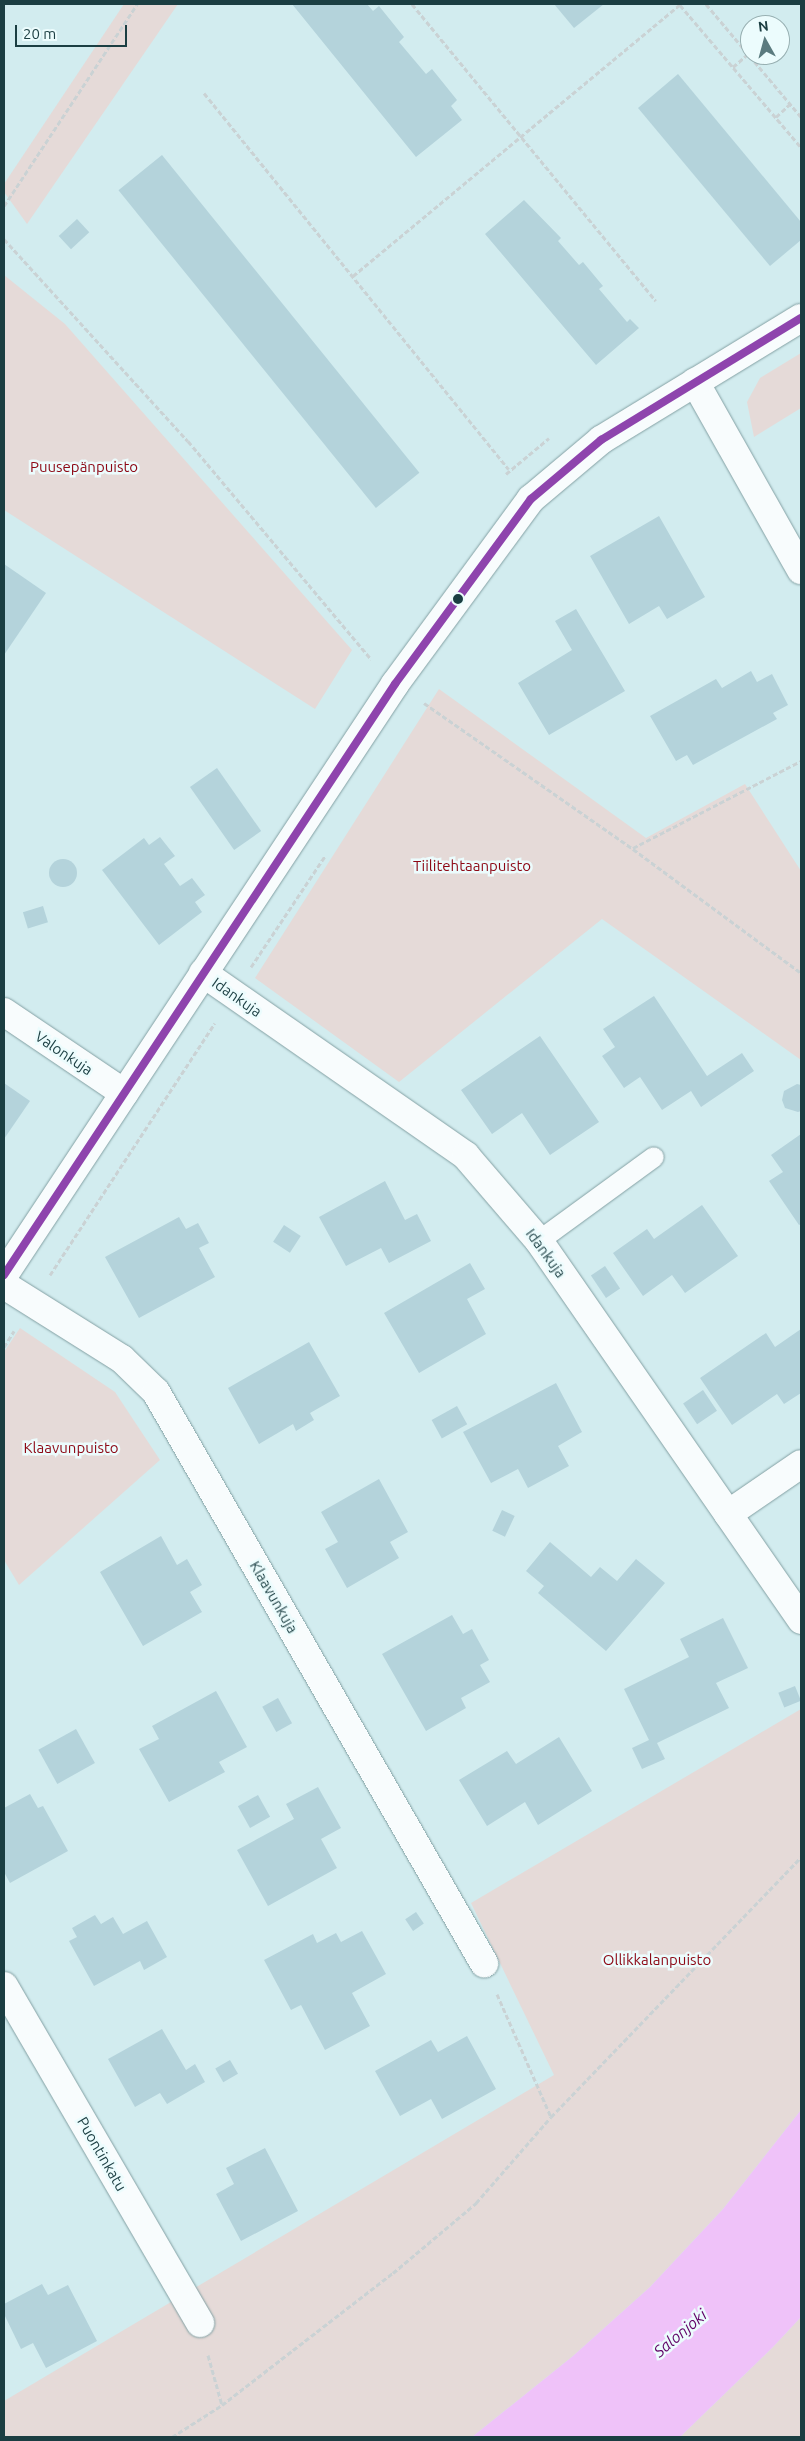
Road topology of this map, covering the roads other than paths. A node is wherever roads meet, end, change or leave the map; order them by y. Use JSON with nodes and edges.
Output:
{"nodes":[{"id":1,"x":801,"y":318,"type":"edge"},
{"id":2,"x":695,"y":382,"type":"junction"},
{"id":3,"x":801,"y":570,"type":"edge"},
{"id":4,"x":203,"y":973,"type":"junction"},
{"id":5,"x":4,"y":1012,"type":"edge"},
{"id":6,"x":124,"y":1094,"type":"junction"},
{"id":7,"x":654,"y":1156,"type":"dead end"},
{"id":8,"x":539,"y":1241,"type":"junction"},
{"id":9,"x":4,"y":1275,"type":"edge"},
{"id":10,"x":4,"y":1285,"type":"edge"},
{"id":11,"x":801,"y":1464,"type":"edge"},
{"id":12,"x":728,"y":1514,"type":"junction"},
{"id":13,"x":801,"y":1620,"type":"edge"},
{"id":14,"x":484,"y":1963,"type":"road end"},
{"id":15,"x":4,"y":1986,"type":"edge"},
{"id":16,"x":200,"y":2323,"type":"road end"}],
"edges":[{"from":1,"to":2,"type":"street"},
{"from":2,"to":3,"type":"street"},
{"from":2,"to":4,"type":"street"},
{"from":4,"to":6,"type":"street"},
{"from":4,"to":8,"type":"street","name":"Idankuja"},
{"from":5,"to":6,"type":"street","name":"Valonkuja"},
{"from":6,"to":9,"type":"street"},
{"from":7,"to":8,"type":"lane"},
{"from":8,"to":12,"type":"street","name":"Idankuja"},
{"from":10,"to":14,"type":"street","name":"Klaavunkuja"},
{"from":11,"to":12,"type":"street"},
{"from":12,"to":13,"type":"street","name":"Idankuja"},
{"from":15,"to":16,"type":"street","name":"Puontinkatu"}]}
